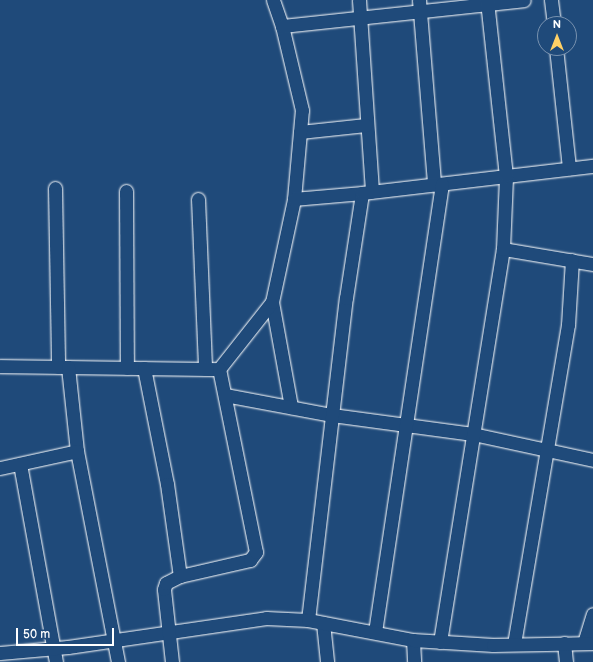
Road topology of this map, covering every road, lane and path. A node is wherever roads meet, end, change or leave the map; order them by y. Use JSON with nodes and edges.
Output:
{"nodes":[{"id":1,"x":273,"y":0,"type":"edge"},
{"id":2,"x":359,"y":0,"type":"edge"},
{"id":3,"x":524,"y":0,"type":"edge"},
{"id":4,"x":551,"y":0,"type":"edge"},
{"id":5,"x":487,"y":2,"type":"edge"},
{"id":6,"x":420,"y":5,"type":"edge"},
{"id":7,"x":553,"y":16,"type":"edge"},
{"id":8,"x":359,"y":17,"type":"junction"},
{"id":9,"x":282,"y":26,"type":"junction"},
{"id":10,"x":557,"y":56,"type":"edge"},
{"id":11,"x":366,"y":125,"type":"junction"},
{"id":12,"x":300,"y":132,"type":"junction"},
{"id":13,"x":593,"y":166,"type":"edge"},
{"id":14,"x":569,"y":168,"type":"junction"},
{"id":15,"x":506,"y":176,"type":"junction"},
{"id":16,"x":438,"y":184,"type":"junction"},
{"id":17,"x":55,"y":188,"type":"dead end"},
{"id":18,"x":126,"y":191,"type":"dead end"},
{"id":19,"x":367,"y":192,"type":"junction"},
{"id":20,"x":198,"y":199,"type":"dead end"},
{"id":21,"x":294,"y":199,"type":"junction"},
{"id":22,"x":503,"y":249,"type":"junction"},
{"id":23,"x":572,"y":260,"type":"junction"},
{"id":24,"x":593,"y":264,"type":"edge"},
{"id":25,"x":272,"y":302,"type":"junction"},
{"id":26,"x":0,"y":366,"type":"edge"},
{"id":27,"x":63,"y":367,"type":"junction"},
{"id":28,"x":127,"y":368,"type":"junction"},
{"id":29,"x":144,"y":368,"type":"junction"},
{"id":30,"x":205,"y":369,"type":"junction"},
{"id":31,"x":219,"y":369,"type":"junction"},
{"id":32,"x":224,"y":395,"type":"junction"},
{"id":33,"x":291,"y":407,"type":"junction"},
{"id":34,"x":332,"y":415,"type":"junction"},
{"id":35,"x":407,"y":426,"type":"junction"},
{"id":36,"x":473,"y":434,"type":"junction"},
{"id":37,"x":547,"y":449,"type":"junction"},
{"id":38,"x":77,"y":451,"type":"junction"},
{"id":39,"x":593,"y":460,"type":"edge"},
{"id":40,"x":20,"y":464,"type":"junction"},
{"id":41,"x":0,"y":468,"type":"edge"},
{"id":42,"x":180,"y":576,"type":"junction"},
{"id":43,"x":593,"y":614,"type":"edge"},
{"id":44,"x":308,"y":620,"type":"junction"},
{"id":45,"x":323,"y":623,"type":"junction"},
{"id":46,"x":170,"y":632,"type":"junction"},
{"id":47,"x":375,"y":632,"type":"junction"},
{"id":48,"x":113,"y":639,"type":"junction"},
{"id":49,"x":413,"y":640,"type":"junction"},
{"id":50,"x":440,"y":642,"type":"junction"},
{"id":51,"x":564,"y":643,"type":"junction"},
{"id":52,"x":588,"y":643,"type":"edge"},
{"id":53,"x":514,"y":644,"type":"junction"},
{"id":54,"x":54,"y":648,"type":"junction"},
{"id":55,"x":0,"y":653,"type":"edge"},
{"id":56,"x":56,"y":662,"type":"edge"},
{"id":57,"x":118,"y":662,"type":"edge"},
{"id":58,"x":172,"y":662,"type":"edge"},
{"id":59,"x":327,"y":662,"type":"edge"},
{"id":60,"x":414,"y":662,"type":"edge"},
{"id":61,"x":566,"y":662,"type":"edge"}],
"edges":[{"from":1,"to":9,"type":"street"},
{"from":2,"to":8,"type":"street"},
{"from":3,"to":5,"type":"street"},
{"from":4,"to":7,"type":"street"},
{"from":5,"to":6,"type":"street"},
{"from":5,"to":15,"type":"street"},
{"from":6,"to":8,"type":"street"},
{"from":6,"to":16,"type":"street"},
{"from":8,"to":9,"type":"street"},
{"from":8,"to":11,"type":"street"},
{"from":9,"to":12,"type":"street"},
{"from":10,"to":14,"type":"street"},
{"from":11,"to":12,"type":"street"},
{"from":11,"to":19,"type":"street"},
{"from":12,"to":21,"type":"street"},
{"from":13,"to":14,"type":"street"},
{"from":14,"to":15,"type":"street"},
{"from":15,"to":16,"type":"street"},
{"from":15,"to":22,"type":"street"},
{"from":16,"to":19,"type":"street"},
{"from":16,"to":35,"type":"street"},
{"from":17,"to":27,"type":"street"},
{"from":18,"to":28,"type":"street"},
{"from":19,"to":21,"type":"street"},
{"from":19,"to":34,"type":"street"},
{"from":20,"to":30,"type":"street"},
{"from":21,"to":25,"type":"street"},
{"from":22,"to":23,"type":"street"},
{"from":22,"to":36,"type":"street"},
{"from":23,"to":24,"type":"street"},
{"from":23,"to":37,"type":"street"},
{"from":25,"to":31,"type":"street"},
{"from":25,"to":33,"type":"street"},
{"from":26,"to":27,"type":"street"},
{"from":27,"to":28,"type":"street"},
{"from":27,"to":38,"type":"street"},
{"from":28,"to":29,"type":"street"},
{"from":29,"to":30,"type":"street"},
{"from":29,"to":42,"type":"street"},
{"from":30,"to":31,"type":"street"},
{"from":31,"to":32,"type":"street"},
{"from":32,"to":33,"type":"street"},
{"from":32,"to":42,"type":"street"},
{"from":33,"to":34,"type":"street"},
{"from":34,"to":35,"type":"street"},
{"from":34,"to":44,"type":"street"},
{"from":35,"to":36,"type":"street"},
{"from":35,"to":47,"type":"street"},
{"from":36,"to":37,"type":"street"},
{"from":36,"to":50,"type":"street"},
{"from":37,"to":39,"type":"street"},
{"from":37,"to":53,"type":"street"},
{"from":38,"to":40,"type":"street"},
{"from":38,"to":48,"type":"street"},
{"from":40,"to":41,"type":"street"},
{"from":40,"to":54,"type":"street"},
{"from":42,"to":46,"type":"street"},
{"from":43,"to":52,"type":"street"},
{"from":44,"to":45,"type":"street"},
{"from":44,"to":46,"type":"street"},
{"from":45,"to":47,"type":"street"},
{"from":45,"to":59,"type":"street"},
{"from":46,"to":48,"type":"street"},
{"from":46,"to":58,"type":"street"},
{"from":47,"to":49,"type":"street"},
{"from":48,"to":54,"type":"street"},
{"from":48,"to":57,"type":"street"},
{"from":49,"to":50,"type":"street"},
{"from":49,"to":60,"type":"street"},
{"from":50,"to":53,"type":"street"},
{"from":51,"to":52,"type":"street"},
{"from":51,"to":53,"type":"street"},
{"from":51,"to":61,"type":"street"},
{"from":54,"to":55,"type":"street"},
{"from":54,"to":56,"type":"street"}]}
